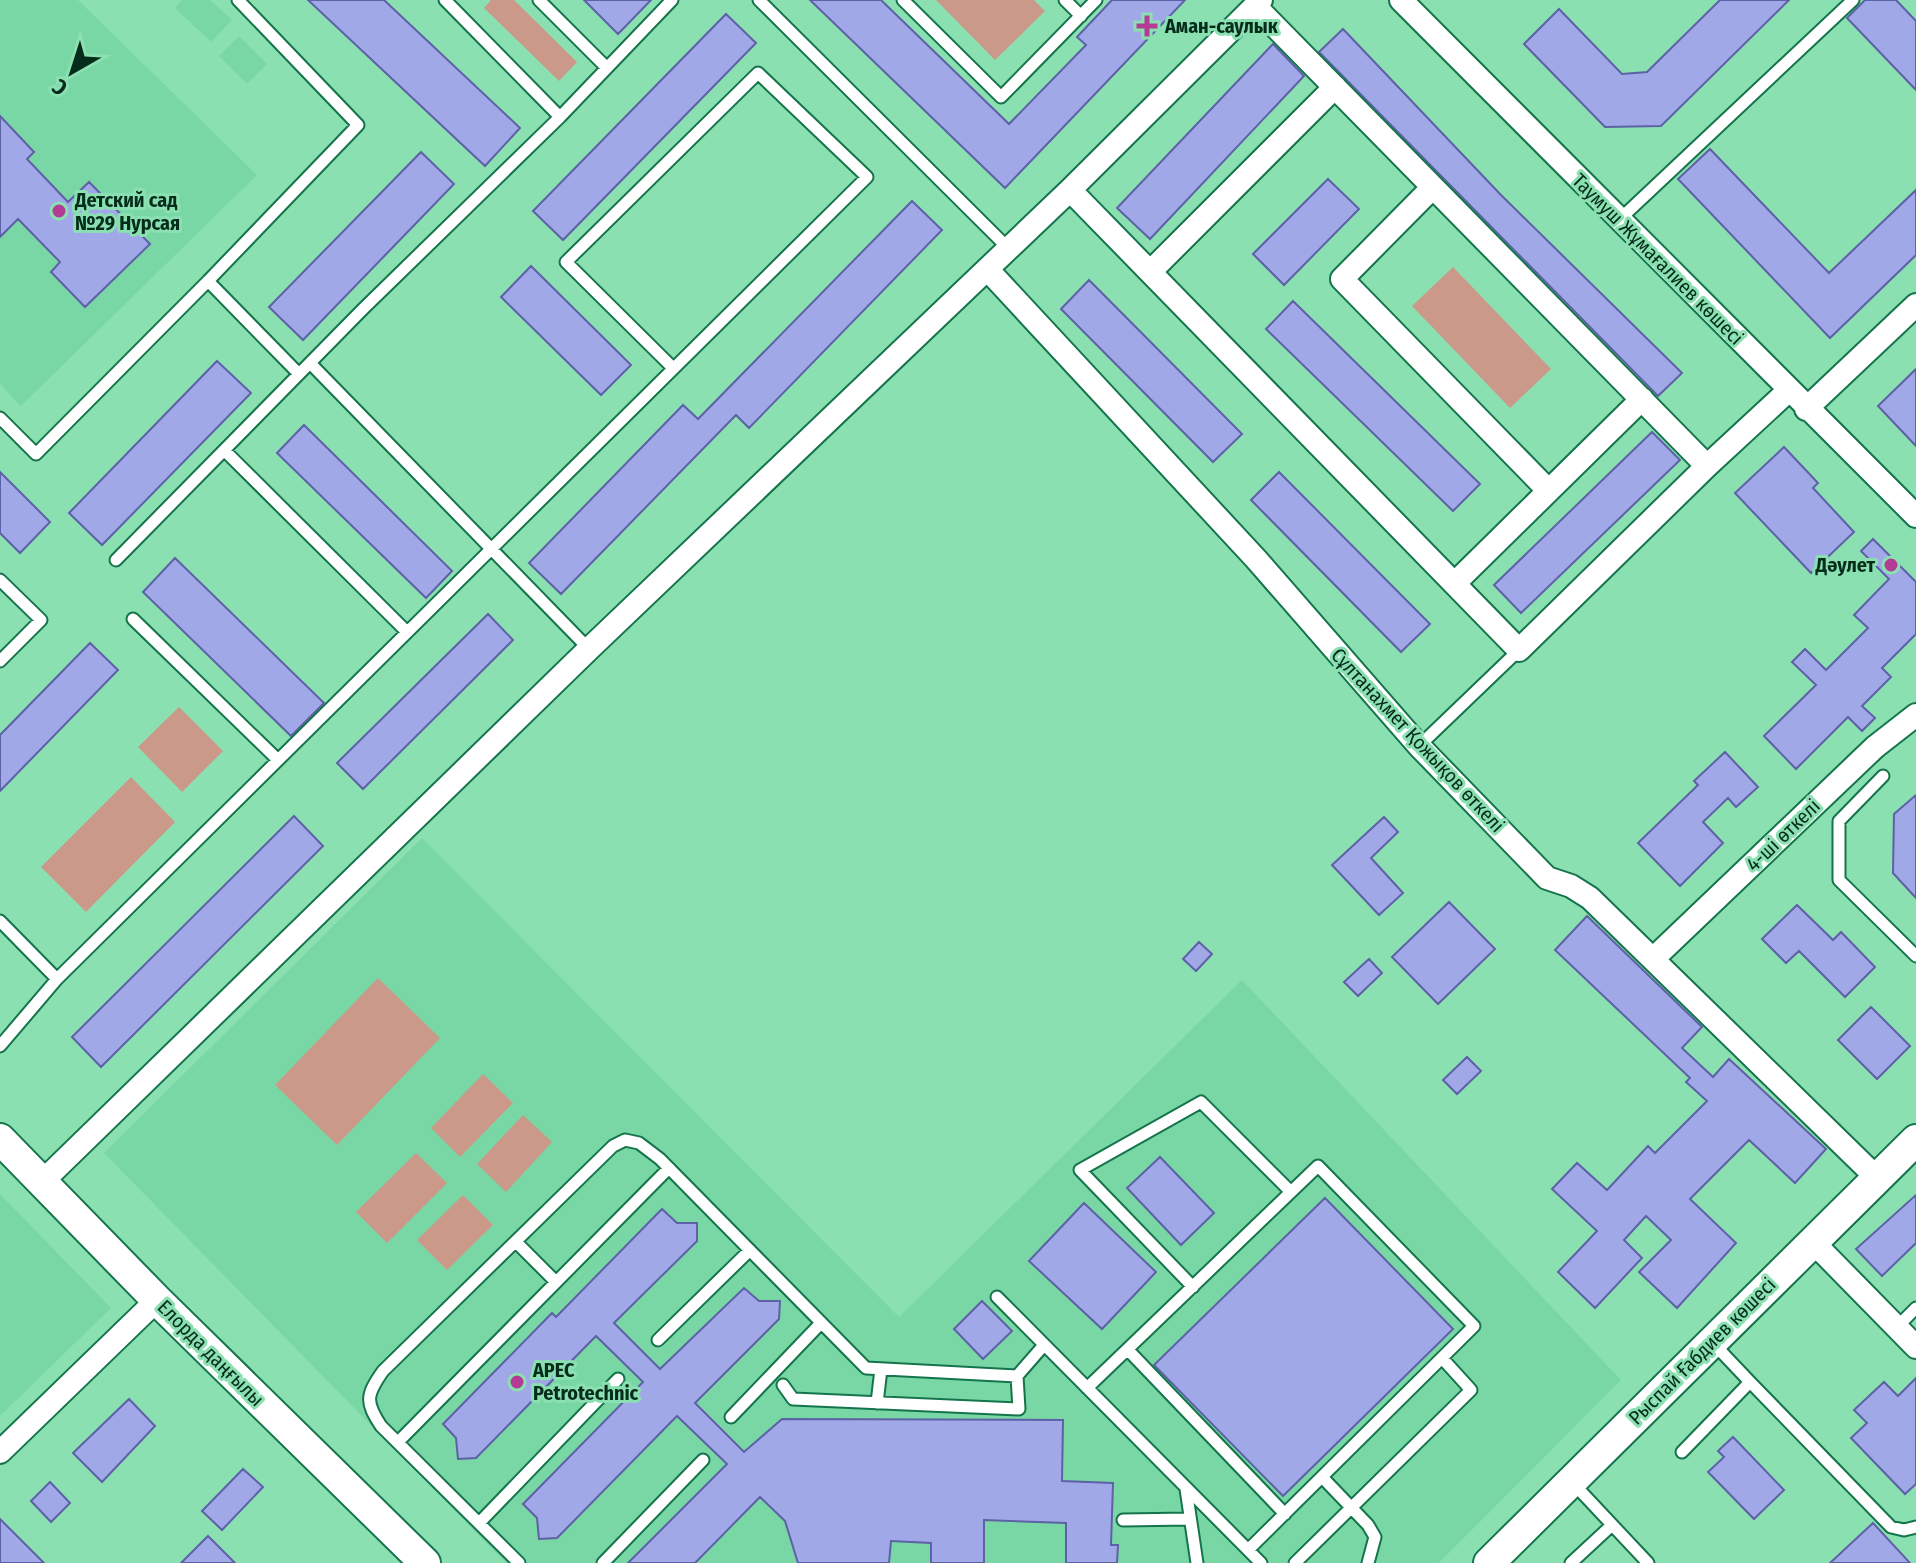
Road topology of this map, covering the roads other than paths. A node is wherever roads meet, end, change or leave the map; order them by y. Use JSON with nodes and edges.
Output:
{"nodes":[{"id":1,"x":238,"y":0,"type":"edge"},
{"id":2,"x":445,"y":0,"type":"edge"},
{"id":3,"x":539,"y":0,"type":"edge"},
{"id":4,"x":672,"y":0,"type":"edge"},
{"id":5,"x":903,"y":0,"type":"edge"},
{"id":6,"x":1065,"y":0,"type":"edge"},
{"id":7,"x":1096,"y":0,"type":"edge"},
{"id":8,"x":1401,"y":0,"type":"edge"},
{"id":9,"x":1853,"y":0,"type":"edge"},
{"id":10,"x":762,"y":1,"type":"edge"},
{"id":11,"x":1258,"y":3,"type":"edge"},
{"id":12,"x":1081,"y":16,"type":"junction"},
{"id":13,"x":607,"y":68,"type":"junction"},
{"id":14,"x":1335,"y":87,"type":"junction"},
{"id":15,"x":560,"y":117,"type":"junction"},
{"id":16,"x":1433,"y":187,"type":"junction"},
{"id":17,"x":1070,"y":190,"type":"junction"},
{"id":18,"x":1619,"y":220,"type":"junction"},
{"id":19,"x":1007,"y":247,"type":"junction"},
{"id":20,"x":987,"y":269,"type":"junction"},
{"id":21,"x":1150,"y":272,"type":"junction"},
{"id":22,"x":208,"y":281,"type":"junction"},
{"id":23,"x":1916,"y":305,"type":"edge"},
{"id":24,"x":310,"y":363,"type":"junction"},
{"id":25,"x":673,"y":368,"type":"junction"},
{"id":26,"x":299,"y":374,"type":"junction"},
{"id":27,"x":1788,"y":391,"type":"junction"},
{"id":28,"x":1642,"y":399,"type":"junction"},
{"id":29,"x":1806,"y":409,"type":"junction"},
{"id":30,"x":0,"y":418,"type":"edge"},
{"id":31,"x":225,"y":451,"type":"junction"},
{"id":32,"x":1707,"y":466,"type":"junction"},
{"id":33,"x":1547,"y":489,"type":"junction"},
{"id":34,"x":1916,"y":516,"type":"edge"},
{"id":35,"x":493,"y":550,"type":"junction"},
{"id":36,"x":116,"y":560,"type":"dead end"},
{"id":37,"x":0,"y":580,"type":"edge"},
{"id":38,"x":1456,"y":582,"type":"junction"},
{"id":39,"x":133,"y":619,"type":"dead end"},
{"id":40,"x":407,"y":632,"type":"junction"},
{"id":41,"x":589,"y":649,"type":"junction"},
{"id":42,"x":1519,"y":650,"type":"junction"},
{"id":43,"x":0,"y":661,"type":"edge"},
{"id":44,"x":1916,"y":715,"type":"edge"},
{"id":45,"x":1419,"y":746,"type":"junction"},
{"id":46,"x":278,"y":760,"type":"junction"},
{"id":47,"x":1883,"y":776,"type":"dead end"},
{"id":48,"x":0,"y":921,"type":"edge"},
{"id":49,"x":1916,"y":956,"type":"edge"},
{"id":50,"x":1654,"y":958,"type":"junction"},
{"id":51,"x":57,"y":979,"type":"junction"},
{"id":52,"x":0,"y":1046,"type":"edge"},
{"id":53,"x":0,"y":1139,"type":"edge"},
{"id":54,"x":1916,"y":1140,"type":"edge"},
{"id":55,"x":669,"y":1168,"type":"junction"},
{"id":56,"x":1877,"y":1178,"type":"junction"},
{"id":57,"x":42,"y":1182,"type":"junction"},
{"id":58,"x":1291,"y":1192,"type":"junction"},
{"id":59,"x":516,"y":1242,"type":"junction"},
{"id":60,"x":1813,"y":1242,"type":"junction"},
{"id":61,"x":750,"y":1250,"type":"junction"},
{"id":62,"x":556,"y":1282,"type":"junction"},
{"id":63,"x":1193,"y":1287,"type":"junction"},
{"id":64,"x":997,"y":1297,"type":"dead end"},
{"id":65,"x":157,"y":1300,"type":"junction"},
{"id":66,"x":1916,"y":1308,"type":"edge"},
{"id":67,"x":821,"y":1323,"type":"junction"},
{"id":68,"x":1897,"y":1327,"type":"junction"},
{"id":69,"x":658,"y":1340,"type":"dead end"},
{"id":70,"x":1711,"y":1342,"type":"junction"},
{"id":71,"x":1044,"y":1345,"type":"junction"},
{"id":72,"x":1916,"y":1347,"type":"edge"},
{"id":73,"x":1128,"y":1350,"type":"junction"},
{"id":74,"x":1442,"y":1358,"type":"junction"},
{"id":75,"x":881,"y":1369,"type":"junction"},
{"id":76,"x":1017,"y":1376,"type":"junction"},
{"id":77,"x":618,"y":1379,"type":"dead end"},
{"id":78,"x":1750,"y":1382,"type":"junction"},
{"id":79,"x":783,"y":1385,"type":"dead end"},
{"id":80,"x":1087,"y":1388,"type":"junction"},
{"id":81,"x":877,"y":1403,"type":"junction"},
{"id":82,"x":731,"y":1417,"type":"dead end"},
{"id":83,"x":398,"y":1442,"type":"junction"},
{"id":84,"x":0,"y":1452,"type":"edge"},
{"id":85,"x":1682,"y":1452,"type":"dead end"},
{"id":86,"x":703,"y":1460,"type":"dead end"},
{"id":87,"x":1322,"y":1477,"type":"junction"},
{"id":88,"x":1572,"y":1481,"type":"junction"},
{"id":89,"x":1186,"y":1489,"type":"junction"},
{"id":90,"x":1350,"y":1508,"type":"junction"},
{"id":91,"x":1285,"y":1514,"type":"junction"},
{"id":92,"x":1189,"y":1519,"type":"junction"},
{"id":93,"x":1123,"y":1520,"type":"dead end"},
{"id":94,"x":479,"y":1523,"type":"junction"},
{"id":95,"x":1612,"y":1525,"type":"junction"},
{"id":96,"x":1916,"y":1527,"type":"edge"},
{"id":97,"x":1248,"y":1550,"type":"junction"},
{"id":98,"x":425,"y":1563,"type":"edge"},
{"id":99,"x":519,"y":1563,"type":"edge"},
{"id":100,"x":603,"y":1563,"type":"edge"},
{"id":101,"x":1197,"y":1563,"type":"edge"},
{"id":102,"x":1261,"y":1563,"type":"edge"},
{"id":103,"x":1295,"y":1563,"type":"edge"},
{"id":104,"x":1368,"y":1563,"type":"edge"},
{"id":105,"x":1489,"y":1563,"type":"edge"},
{"id":106,"x":1571,"y":1563,"type":"edge"},
{"id":107,"x":1648,"y":1563,"type":"edge"}],
"edges":[{"from":1,"to":22,"type":"lane"},
{"from":2,"to":15,"type":"lane"},
{"from":3,"to":13,"type":"lane"},
{"from":4,"to":13,"type":"lane"},
{"from":5,"to":12,"type":"lane"},
{"from":6,"to":12,"type":"lane"},
{"from":7,"to":12,"type":"lane"},
{"from":8,"to":18,"type":"street","name":"Таумуш Жұмағалиев көшесі"},
{"from":9,"to":18,"type":"lane"},
{"from":10,"to":19,"type":"lane"},
{"from":11,"to":14,"type":"street"},
{"from":11,"to":17,"type":"street"},
{"from":13,"to":15,"type":"lane"},
{"from":14,"to":16,"type":"street"},
{"from":14,"to":21,"type":"street"},
{"from":15,"to":24,"type":"lane"},
{"from":16,"to":28,"type":"street"},
{"from":16,"to":33,"type":"street"},
{"from":17,"to":19,"type":"street"},
{"from":17,"to":21,"type":"street"},
{"from":18,"to":27,"type":"street","name":"Таумуш Жұмағалиев көшесі"},
{"from":19,"to":20,"type":"street"},
{"from":20,"to":41,"type":"street"},
{"from":20,"to":45,"type":"street","name":"Сұлтанахмет Қожықов өткелі"},
{"from":21,"to":38,"type":"street"},
{"from":22,"to":26,"type":"lane"},
{"from":22,"to":30,"type":"lane"},
{"from":23,"to":29,"type":"street"},
{"from":24,"to":26,"type":"lane"},
{"from":24,"to":35,"type":"lane"},
{"from":25,"to":25,"type":"lane"},
{"from":25,"to":35,"type":"lane"},
{"from":26,"to":31,"type":"lane"},
{"from":27,"to":29,"type":"street","name":"Таумуш Жұмағалиев көшесі"},
{"from":27,"to":32,"type":"street"},
{"from":28,"to":32,"type":"street"},
{"from":28,"to":33,"type":"street"},
{"from":29,"to":34,"type":"street","name":"Таумуш Жұмағалиев көшесі"},
{"from":31,"to":36,"type":"lane"},
{"from":31,"to":40,"type":"lane"},
{"from":32,"to":42,"type":"street"},
{"from":33,"to":38,"type":"street"},
{"from":35,"to":40,"type":"lane"},
{"from":35,"to":41,"type":"lane"},
{"from":37,"to":43,"type":"lane"},
{"from":38,"to":42,"type":"street"},
{"from":39,"to":46,"type":"lane"},
{"from":40,"to":46,"type":"lane"},
{"from":41,"to":57,"type":"street"},
{"from":42,"to":45,"type":"lane"},
{"from":44,"to":50,"type":"street","name":"4-ші өткелі"},
{"from":45,"to":50,"type":"street","name":"Сұлтанахмет Қожықов өткелі"},
{"from":46,"to":51,"type":"lane"},
{"from":47,"to":49,"type":"lane"},
{"from":48,"to":51,"type":"lane"},
{"from":50,"to":56,"type":"street","name":"Сұлтанахмет Қожықов өткелі"},
{"from":51,"to":52,"type":"lane"},
{"from":53,"to":57,"type":"street","name":"Елорда даңғылы"},
{"from":54,"to":56,"type":"street","name":"Рыспай Ғабдиев көшесі"},
{"from":55,"to":59,"type":"lane"},
{"from":55,"to":61,"type":"lane"},
{"from":55,"to":62,"type":"lane"},
{"from":56,"to":60,"type":"street","name":"Рыспай Ғабдиев көшесі"},
{"from":57,"to":65,"type":"street","name":"Елорда даңғылы"},
{"from":58,"to":63,"type":"lane"},
{"from":58,"to":63,"type":"lane"},
{"from":58,"to":74,"type":"lane"},
{"from":59,"to":62,"type":"lane"},
{"from":59,"to":83,"type":"lane"},
{"from":60,"to":68,"type":"street"},
{"from":60,"to":70,"type":"street","name":"Рыспай Ғабдиев көшесі"},
{"from":61,"to":67,"type":"lane"},
{"from":61,"to":69,"type":"lane"},
{"from":62,"to":83,"type":"lane"},
{"from":63,"to":73,"type":"lane"},
{"from":64,"to":71,"type":"lane"},
{"from":65,"to":84,"type":"street"},
{"from":65,"to":98,"type":"street","name":"Елорда даңғылы"},
{"from":66,"to":68,"type":"lane"},
{"from":67,"to":75,"type":"lane"},
{"from":67,"to":82,"type":"lane"},
{"from":68,"to":72,"type":"street"},
{"from":70,"to":78,"type":"lane"},
{"from":70,"to":88,"type":"street","name":"Рыспай Ғабдиев көшесі"},
{"from":71,"to":76,"type":"lane"},
{"from":71,"to":80,"type":"lane"},
{"from":73,"to":80,"type":"lane"},
{"from":73,"to":91,"type":"lane"},
{"from":74,"to":87,"type":"lane"},
{"from":74,"to":90,"type":"lane"},
{"from":75,"to":76,"type":"lane"},
{"from":75,"to":81,"type":"lane"},
{"from":76,"to":81,"type":"lane"},
{"from":77,"to":94,"type":"lane"},
{"from":78,"to":85,"type":"lane"},
{"from":78,"to":96,"type":"lane"},
{"from":79,"to":81,"type":"lane"},
{"from":80,"to":89,"type":"lane"},
{"from":83,"to":94,"type":"lane"},
{"from":86,"to":100,"type":"lane"},
{"from":87,"to":90,"type":"lane"},
{"from":87,"to":91,"type":"lane"},
{"from":88,"to":95,"type":"lane"},
{"from":88,"to":105,"type":"street","name":"Рыспай Ғабдиев көшесі"},
{"from":89,"to":92,"type":"lane"},
{"from":89,"to":97,"type":"lane"},
{"from":90,"to":103,"type":"lane"},
{"from":90,"to":104,"type":"lane"},
{"from":91,"to":97,"type":"lane"},
{"from":92,"to":93,"type":"lane"},
{"from":92,"to":101,"type":"lane"},
{"from":94,"to":99,"type":"lane"},
{"from":95,"to":106,"type":"lane"},
{"from":95,"to":107,"type":"lane"},
{"from":97,"to":102,"type":"lane"}]}
